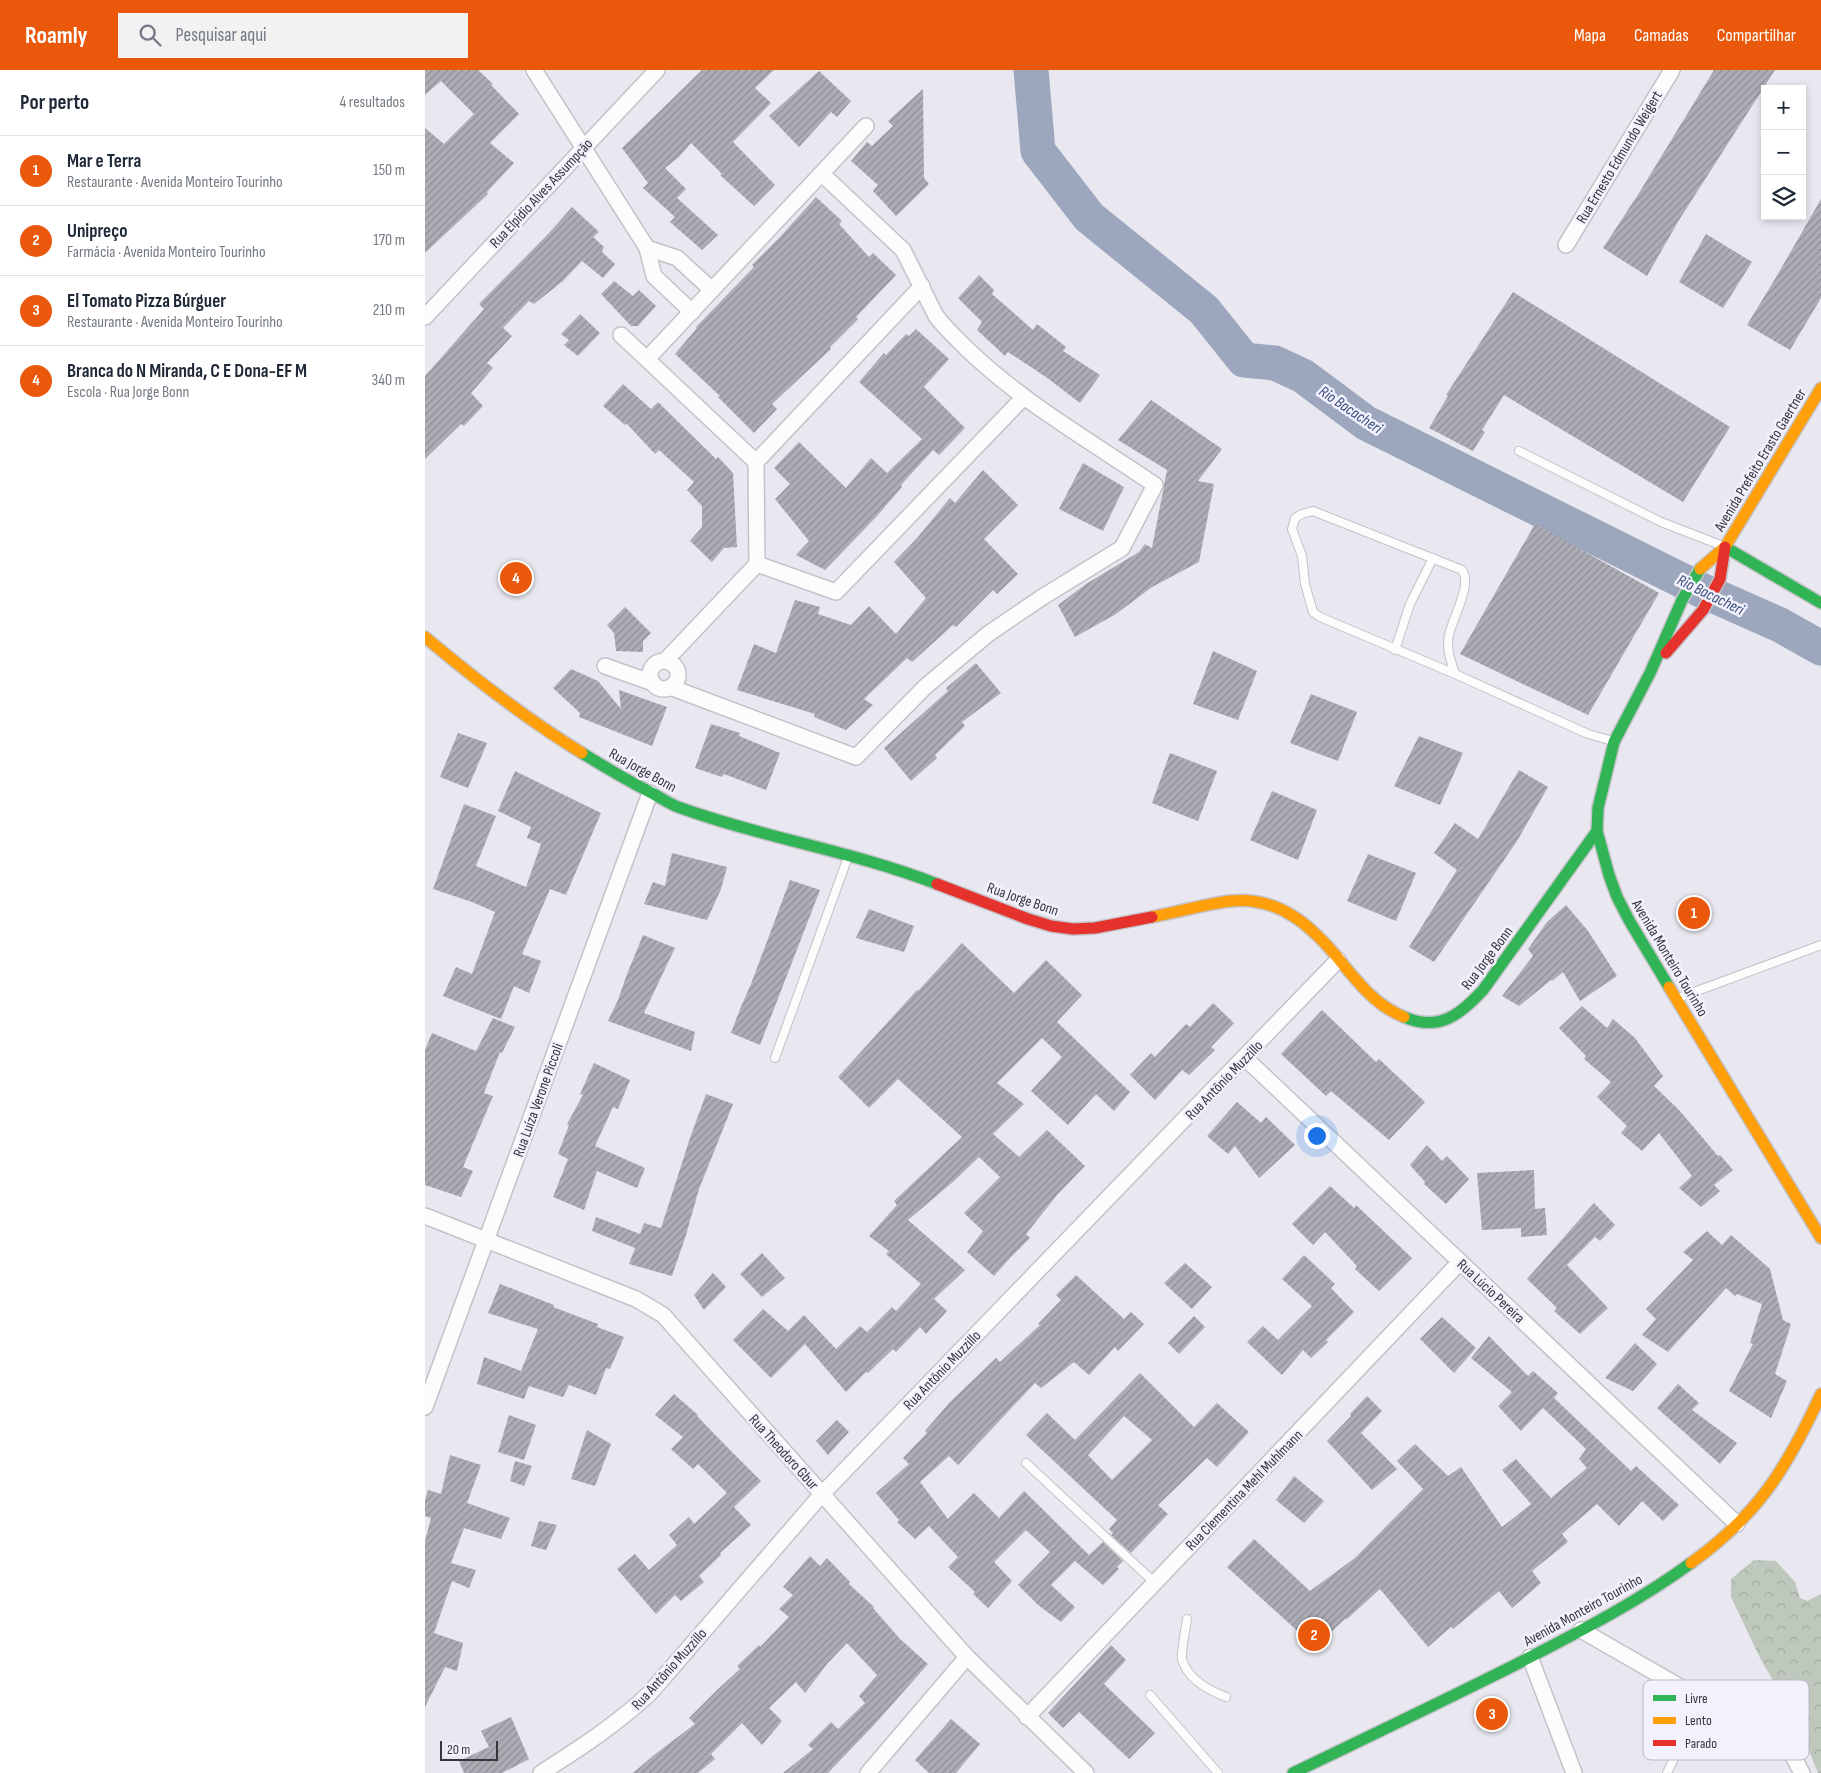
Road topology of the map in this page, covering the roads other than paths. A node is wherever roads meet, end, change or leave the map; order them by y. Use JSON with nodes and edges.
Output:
{"nodes":[{"id":1,"x":535,"y":70,"type":"edge"},
{"id":2,"x":657,"y":70,"type":"edge"},
{"id":3,"x":1673,"y":70,"type":"edge"},
{"id":4,"x":866,"y":126,"type":"dead end"},
{"id":5,"x":584,"y":148,"type":"junction"},
{"id":6,"x":822,"y":174,"type":"junction"},
{"id":7,"x":1566,"y":245,"type":"dead end"},
{"id":8,"x":647,"y":248,"type":"junction"},
{"id":9,"x":922,"y":286,"type":"junction"},
{"id":10,"x":712,"y":290,"type":"junction"},
{"id":11,"x":692,"y":312,"type":"junction"},
{"id":12,"x":425,"y":317,"type":"edge"},
{"id":13,"x":621,"y":335,"type":"dead end"},
{"id":14,"x":647,"y":359,"type":"junction"},
{"id":15,"x":1821,"y":388,"type":"edge"},
{"id":16,"x":1024,"y":397,"type":"junction"},
{"id":17,"x":1519,"y":451,"type":"dead end"},
{"id":18,"x":756,"y":462,"type":"junction"},
{"id":19,"x":1725,"y":547,"type":"junction"},
{"id":20,"x":1433,"y":558,"type":"junction"},
{"id":21,"x":757,"y":564,"type":"junction"},
{"id":22,"x":1821,"y":603,"type":"edge"},
{"id":23,"x":425,"y":637,"type":"edge"},
{"id":24,"x":1395,"y":650,"type":"junction"},
{"id":25,"x":665,"y":661,"type":"junction"},
{"id":26,"x":605,"y":666,"type":"dead end"},
{"id":27,"x":1650,"y":673,"type":"junction"},
{"id":28,"x":1455,"y":674,"type":"junction"},
{"id":29,"x":653,"y":684,"type":"junction"},
{"id":30,"x":670,"y":687,"type":"junction"},
{"id":31,"x":1615,"y":742,"type":"junction"},
{"id":32,"x":650,"y":792,"type":"junction"},
{"id":33,"x":1597,"y":831,"type":"junction"},
{"id":34,"x":849,"y":855,"type":"junction"},
{"id":35,"x":1821,"y":945,"type":"edge"},
{"id":36,"x":1338,"y":960,"type":"junction"},
{"id":37,"x":1676,"y":999,"type":"junction"},
{"id":38,"x":775,"y":1058,"type":"dead end"},
{"id":39,"x":1245,"y":1058,"type":"junction"},
{"id":40,"x":425,"y":1216,"type":"edge"},
{"id":41,"x":1821,"y":1238,"type":"edge"},
{"id":42,"x":486,"y":1240,"type":"junction"},
{"id":43,"x":1460,"y":1262,"type":"junction"},
{"id":44,"x":1821,"y":1394,"type":"edge"},
{"id":45,"x":425,"y":1407,"type":"edge"},
{"id":46,"x":1027,"y":1463,"type":"dead end"},
{"id":47,"x":822,"y":1494,"type":"junction"},
{"id":48,"x":1737,"y":1524,"type":"junction"},
{"id":49,"x":1155,"y":1583,"type":"junction"},
{"id":50,"x":1187,"y":1619,"type":"dead end"},
{"id":51,"x":1581,"y":1630,"type":"junction"},
{"id":52,"x":1530,"y":1656,"type":"junction"},
{"id":53,"x":967,"y":1657,"type":"junction"},
{"id":54,"x":1667,"y":1680,"type":"edge"},
{"id":55,"x":1149,"y":1695,"type":"dead end"},
{"id":56,"x":1226,"y":1697,"type":"dead end"},
{"id":57,"x":1027,"y":1717,"type":"junction"},
{"id":58,"x":1673,"y":1760,"type":"edge"},
{"id":59,"x":1795,"y":1760,"type":"edge"},
{"id":60,"x":541,"y":1773,"type":"edge"},
{"id":61,"x":868,"y":1773,"type":"edge"},
{"id":62,"x":1086,"y":1773,"type":"edge"},
{"id":63,"x":1218,"y":1773,"type":"edge"},
{"id":64,"x":1293,"y":1773,"type":"edge"},
{"id":65,"x":1574,"y":1773,"type":"edge"},
{"id":66,"x":1667,"y":1773,"type":"edge"},
{"id":67,"x":1802,"y":1773,"type":"edge"}],
"edges":[{"from":1,"to":5,"type":"street"},
{"from":2,"to":5,"type":"street","name":"Rua Elpídio Alves Assumpção"},
{"from":3,"to":7,"type":"street","name":"Rua Ernesto Edmundo Weigert"},
{"from":4,"to":6,"type":"street"},
{"from":5,"to":8,"type":"street"},
{"from":5,"to":12,"type":"street","name":"Rua Elpídio Alves Assumpção"},
{"from":6,"to":9,"type":"street"},
{"from":6,"to":10,"type":"street"},
{"from":8,"to":10,"type":"street"},
{"from":8,"to":11,"type":"street"},
{"from":9,"to":16,"type":"street"},
{"from":9,"to":18,"type":"street"},
{"from":10,"to":11,"type":"street"},
{"from":11,"to":14,"type":"street"},
{"from":13,"to":14,"type":"street"},
{"from":14,"to":18,"type":"street"},
{"from":15,"to":19,"type":"main road","name":"Avenida Prefeito Erasto Gaertner"},
{"from":16,"to":21,"type":"street"},
{"from":16,"to":30,"type":"street"},
{"from":17,"to":19,"type":"lane"},
{"from":18,"to":21,"type":"street"},
{"from":19,"to":22,"type":"main road"},
{"from":19,"to":27,"type":"main road","name":"Avenida Monteiro Tourinho"},
{"from":19,"to":27,"type":"main road","name":"Avenida Monteiro Tourinho"},
{"from":20,"to":24,"type":"lane"},
{"from":20,"to":24,"type":"lane"},
{"from":20,"to":28,"type":"lane"},
{"from":21,"to":25,"type":"street"},
{"from":23,"to":32,"type":"main road","name":"Rua Jorge Bonn"},
{"from":24,"to":28,"type":"lane"},
{"from":25,"to":29,"type":"street"},
{"from":25,"to":30,"type":"street"},
{"from":26,"to":29,"type":"street"},
{"from":27,"to":31,"type":"main road","name":"Avenida Monteiro Tourinho"},
{"from":28,"to":31,"type":"lane"},
{"from":29,"to":30,"type":"street"},
{"from":31,"to":33,"type":"main road","name":"Avenida Monteiro Tourinho"},
{"from":32,"to":34,"type":"main road","name":"Rua Jorge Bonn"},
{"from":32,"to":42,"type":"street","name":"Rua Luíza Verone Piccoli"},
{"from":33,"to":36,"type":"main road","name":"Rua Jorge Bonn"},
{"from":33,"to":37,"type":"main road","name":"Avenida Monteiro Tourinho"},
{"from":34,"to":36,"type":"main road","name":"Rua Jorge Bonn"},
{"from":34,"to":38,"type":"lane"},
{"from":35,"to":37,"type":"lane"},
{"from":36,"to":39,"type":"street","name":"Rua Antônio Muzzillo"},
{"from":37,"to":41,"type":"main road","name":"Avenida Monteiro Tourinho"},
{"from":39,"to":43,"type":"street","name":"Rua Lúcio Pereira"},
{"from":39,"to":47,"type":"street","name":"Rua Antônio Muzzillo"},
{"from":40,"to":42,"type":"street","name":"Rua Theodoro Gbur"},
{"from":42,"to":45,"type":"street","name":"Rua Luíza Verone Piccoli"},
{"from":42,"to":47,"type":"street","name":"Rua Theodoro Gbur"},
{"from":43,"to":48,"type":"street","name":"Rua Lúcio Pereira"},
{"from":43,"to":49,"type":"street","name":"Rua Clementina Mehl Muhlmann"},
{"from":44,"to":48,"type":"main road","name":"Avenida Monteiro Tourinho"},
{"from":46,"to":49,"type":"lane"},
{"from":47,"to":53,"type":"street","name":"Rua Theodoro Gbur"},
{"from":47,"to":60,"type":"street","name":"Rua Antônio Muzzillo"},
{"from":48,"to":51,"type":"main road","name":"Avenida Monteiro Tourinho"},
{"from":49,"to":57,"type":"street","name":"Rua Clementina Mehl Muhlmann"},
{"from":50,"to":56,"type":"lane"},
{"from":51,"to":52,"type":"main road","name":"Avenida Monteiro Tourinho"},
{"from":51,"to":54,"type":"street"},
{"from":52,"to":64,"type":"main road","name":"Avenida Monteiro Tourinho"},
{"from":52,"to":65,"type":"street"},
{"from":53,"to":57,"type":"street","name":"Rua Theodoro Gbur"},
{"from":53,"to":61,"type":"street"},
{"from":55,"to":63,"type":"lane"},
{"from":57,"to":62,"type":"street","name":"Rua Theodoro Gbur"},
{"from":58,"to":66,"type":"lane"},
{"from":59,"to":67,"type":"street"}]}
